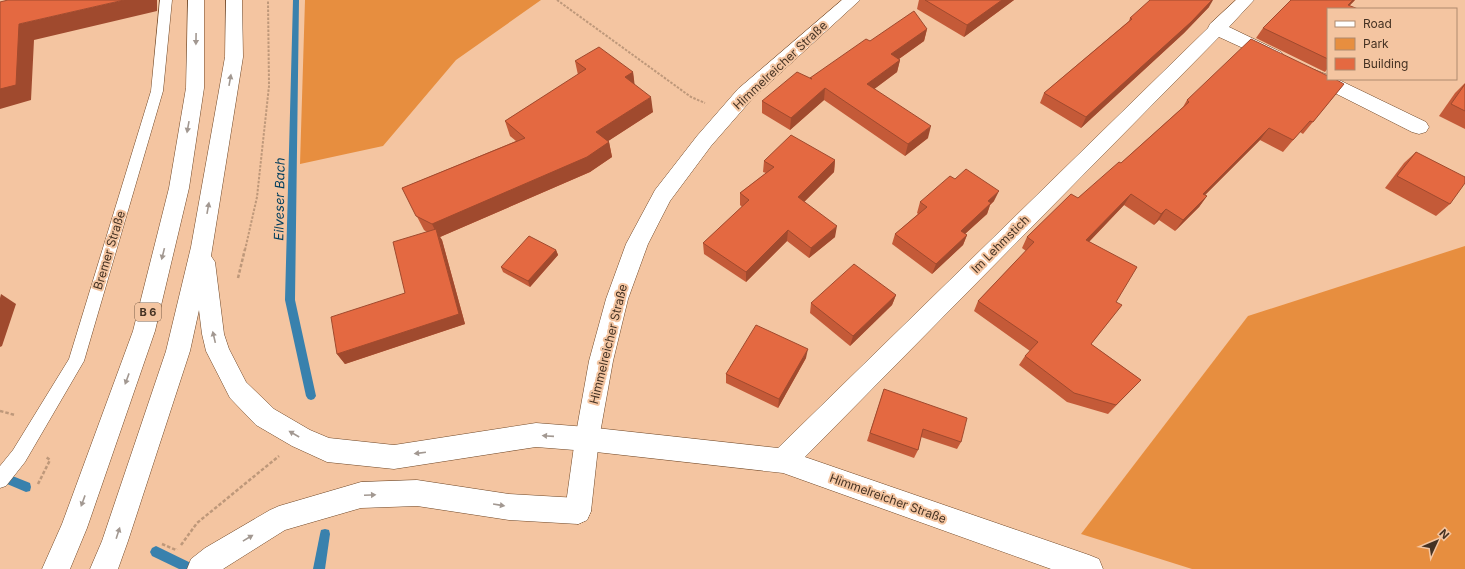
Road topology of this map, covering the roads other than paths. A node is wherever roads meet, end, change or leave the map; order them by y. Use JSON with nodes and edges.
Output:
{"nodes":[{"id":1,"x":166,"y":0,"type":"edge"},
{"id":2,"x":196,"y":0,"type":"edge"},
{"id":3,"x":234,"y":0,"type":"edge"},
{"id":4,"x":852,"y":0,"type":"edge"},
{"id":5,"x":1246,"y":0,"type":"edge"},
{"id":6,"x":1216,"y":28,"type":"junction"},
{"id":7,"x":1419,"y":127,"type":"dead end"},
{"id":8,"x":202,"y":247,"type":"junction"},
{"id":9,"x":587,"y":439,"type":"junction"},
{"id":10,"x":783,"y":461,"type":"junction"},
{"id":11,"x":0,"y":480,"type":"edge"},
{"id":12,"x":208,"y":563,"type":"edge"},
{"id":13,"x":56,"y":569,"type":"edge"},
{"id":14,"x":104,"y":569,"type":"edge"},
{"id":15,"x":1089,"y":569,"type":"edge"}],
"edges":[{"from":1,"to":11,"type":"lane","name":"Bremer Straße"},
{"from":2,"to":13,"type":"main road","number":"B 6","one_way":true},
{"from":8,"to":3,"type":"main road","one_way":true},
{"from":4,"to":9,"type":"main road","name":"Himmelreicher Straße"},
{"from":5,"to":6,"type":"main road","name":"Im Lehmstich"},
{"from":6,"to":7,"type":"main road"},
{"from":6,"to":10,"type":"main road","name":"Im Lehmstich"},
{"from":9,"to":8,"type":"main road","one_way":true},
{"from":14,"to":8,"type":"main road","one_way":true},
{"from":9,"to":10,"type":"main road","name":"Himmelreicher Straße"},
{"from":12,"to":9,"type":"main road","name":"Himmelreicher Straße","one_way":true},
{"from":10,"to":15,"type":"main road","name":"Himmelreicher Straße"}]}
